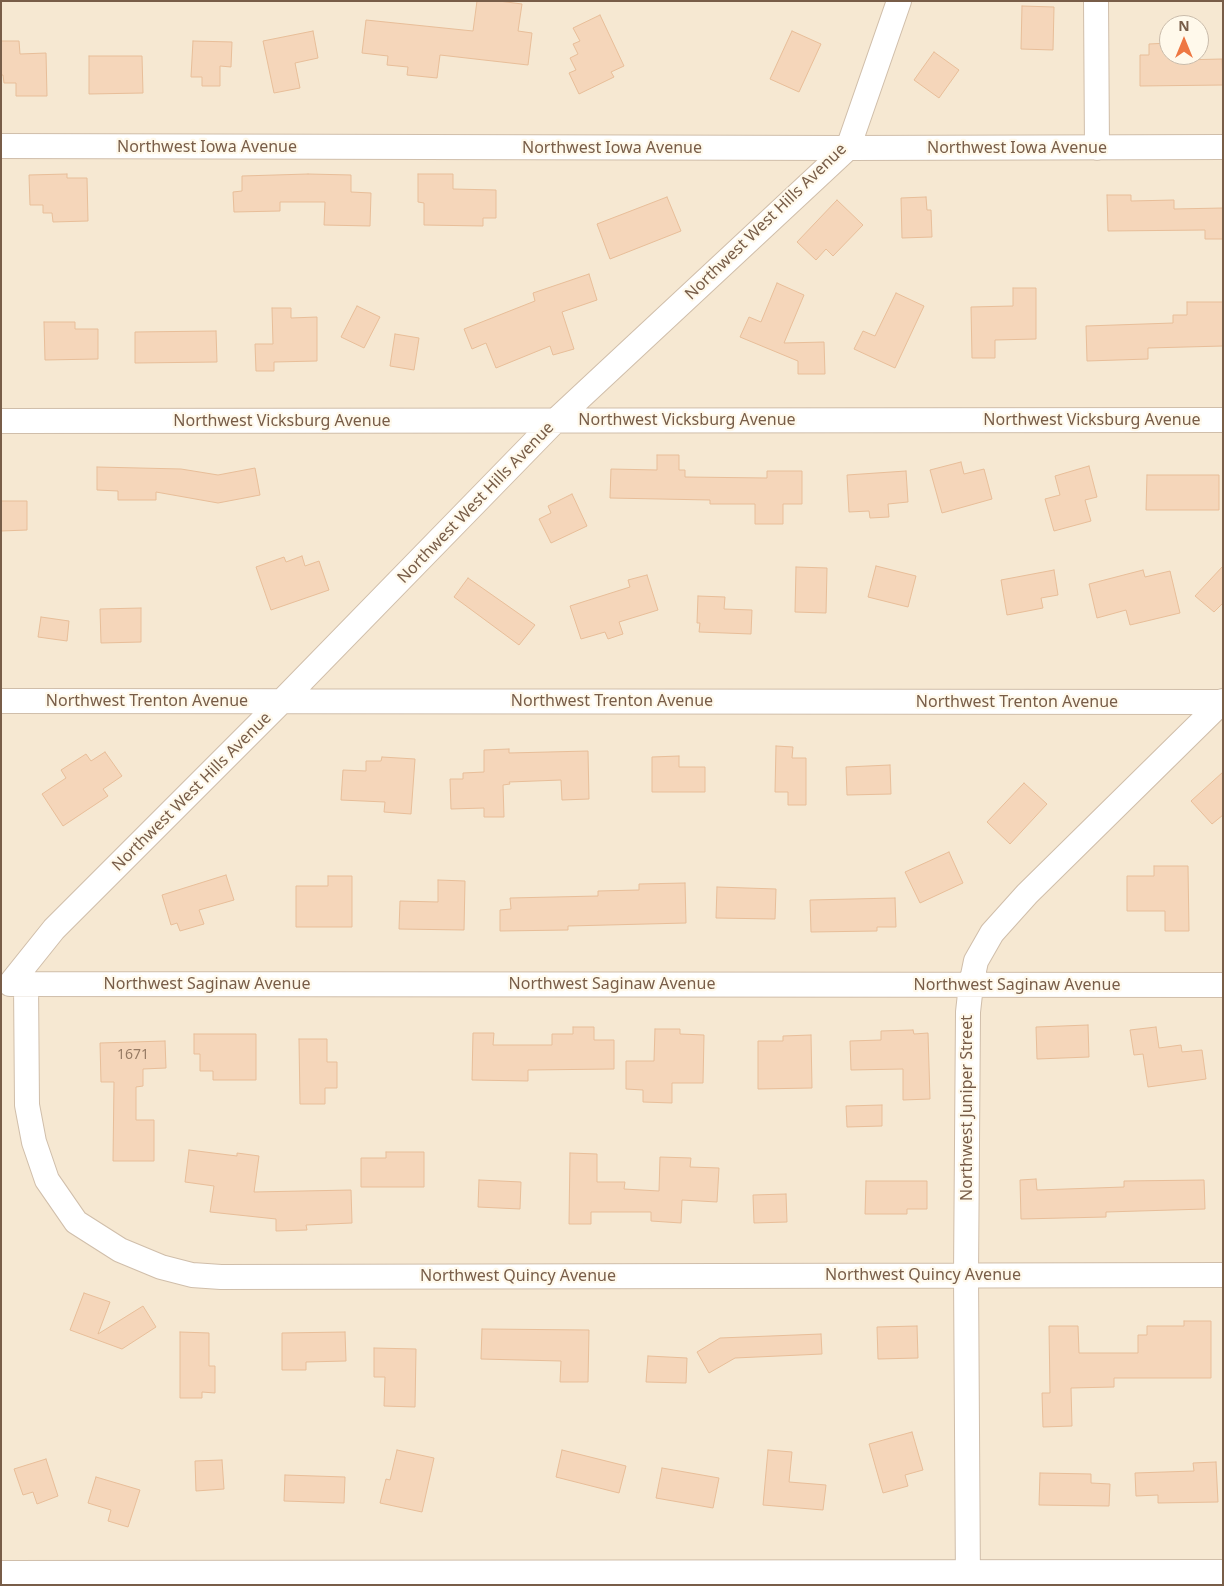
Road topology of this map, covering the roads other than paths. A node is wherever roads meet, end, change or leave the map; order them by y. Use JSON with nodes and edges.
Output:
{"nodes":[{"id":1,"x":899,"y":1,"type":"edge"},
{"id":2,"x":1096,"y":1,"type":"edge"},
{"id":3,"x":1,"y":146,"type":"edge"},
{"id":4,"x":1223,"y":147,"type":"edge"},
{"id":5,"x":848,"y":148,"type":"junction"},
{"id":6,"x":1097,"y":148,"type":"junction"},
{"id":7,"x":556,"y":420,"type":"junction"},
{"id":8,"x":1223,"y":420,"type":"edge"},
{"id":9,"x":1,"y":421,"type":"edge"},
{"id":10,"x":1,"y":701,"type":"edge"},
{"id":11,"x":282,"y":701,"type":"junction"},
{"id":12,"x":1223,"y":701,"type":"edge"},
{"id":13,"x":13,"y":984,"type":"edge"},
{"id":14,"x":971,"y":985,"type":"junction"},
{"id":15,"x":1223,"y":985,"type":"edge"},
{"id":16,"x":966,"y":1275,"type":"junction"},
{"id":17,"x":1223,"y":1275,"type":"edge"},
{"id":18,"x":1223,"y":1572,"type":"edge"},
{"id":19,"x":1,"y":1573,"type":"edge"},
{"id":20,"x":968,"y":1578,"type":"edge"}],
"edges":[{"from":1,"to":5,"type":"street","name":"Northwest West Hills Avenue"},
{"from":2,"to":6,"type":"street"},
{"from":3,"to":5,"type":"street","name":"Northwest Iowa Avenue"},
{"from":4,"to":6,"type":"street","name":"Northwest Iowa Avenue"},
{"from":5,"to":6,"type":"street","name":"Northwest Iowa Avenue"},
{"from":5,"to":7,"type":"street","name":"Northwest West Hills Avenue"},
{"from":7,"to":8,"type":"street","name":"Northwest Vicksburg Avenue"},
{"from":7,"to":9,"type":"street","name":"Northwest Vicksburg Avenue"},
{"from":7,"to":11,"type":"street","name":"Northwest West Hills Avenue"},
{"from":10,"to":11,"type":"street","name":"Northwest Trenton Avenue"},
{"from":11,"to":12,"type":"street","name":"Northwest Trenton Avenue"},
{"from":11,"to":13,"type":"street","name":"Northwest West Hills Avenue"},
{"from":12,"to":14,"type":"street","name":"Northwest Juniper Street"},
{"from":13,"to":14,"type":"street","name":"Northwest Saginaw Avenue"},
{"from":13,"to":16,"type":"street","name":"Northwest Quincy Avenue"},
{"from":14,"to":15,"type":"street","name":"Northwest Saginaw Avenue"},
{"from":14,"to":16,"type":"street","name":"Northwest Juniper Street"},
{"from":16,"to":17,"type":"street","name":"Northwest Quincy Avenue"},
{"from":16,"to":20,"type":"street","name":"Northwest Juniper Street"},
{"from":18,"to":20,"type":"street"},
{"from":19,"to":20,"type":"street"}]}
